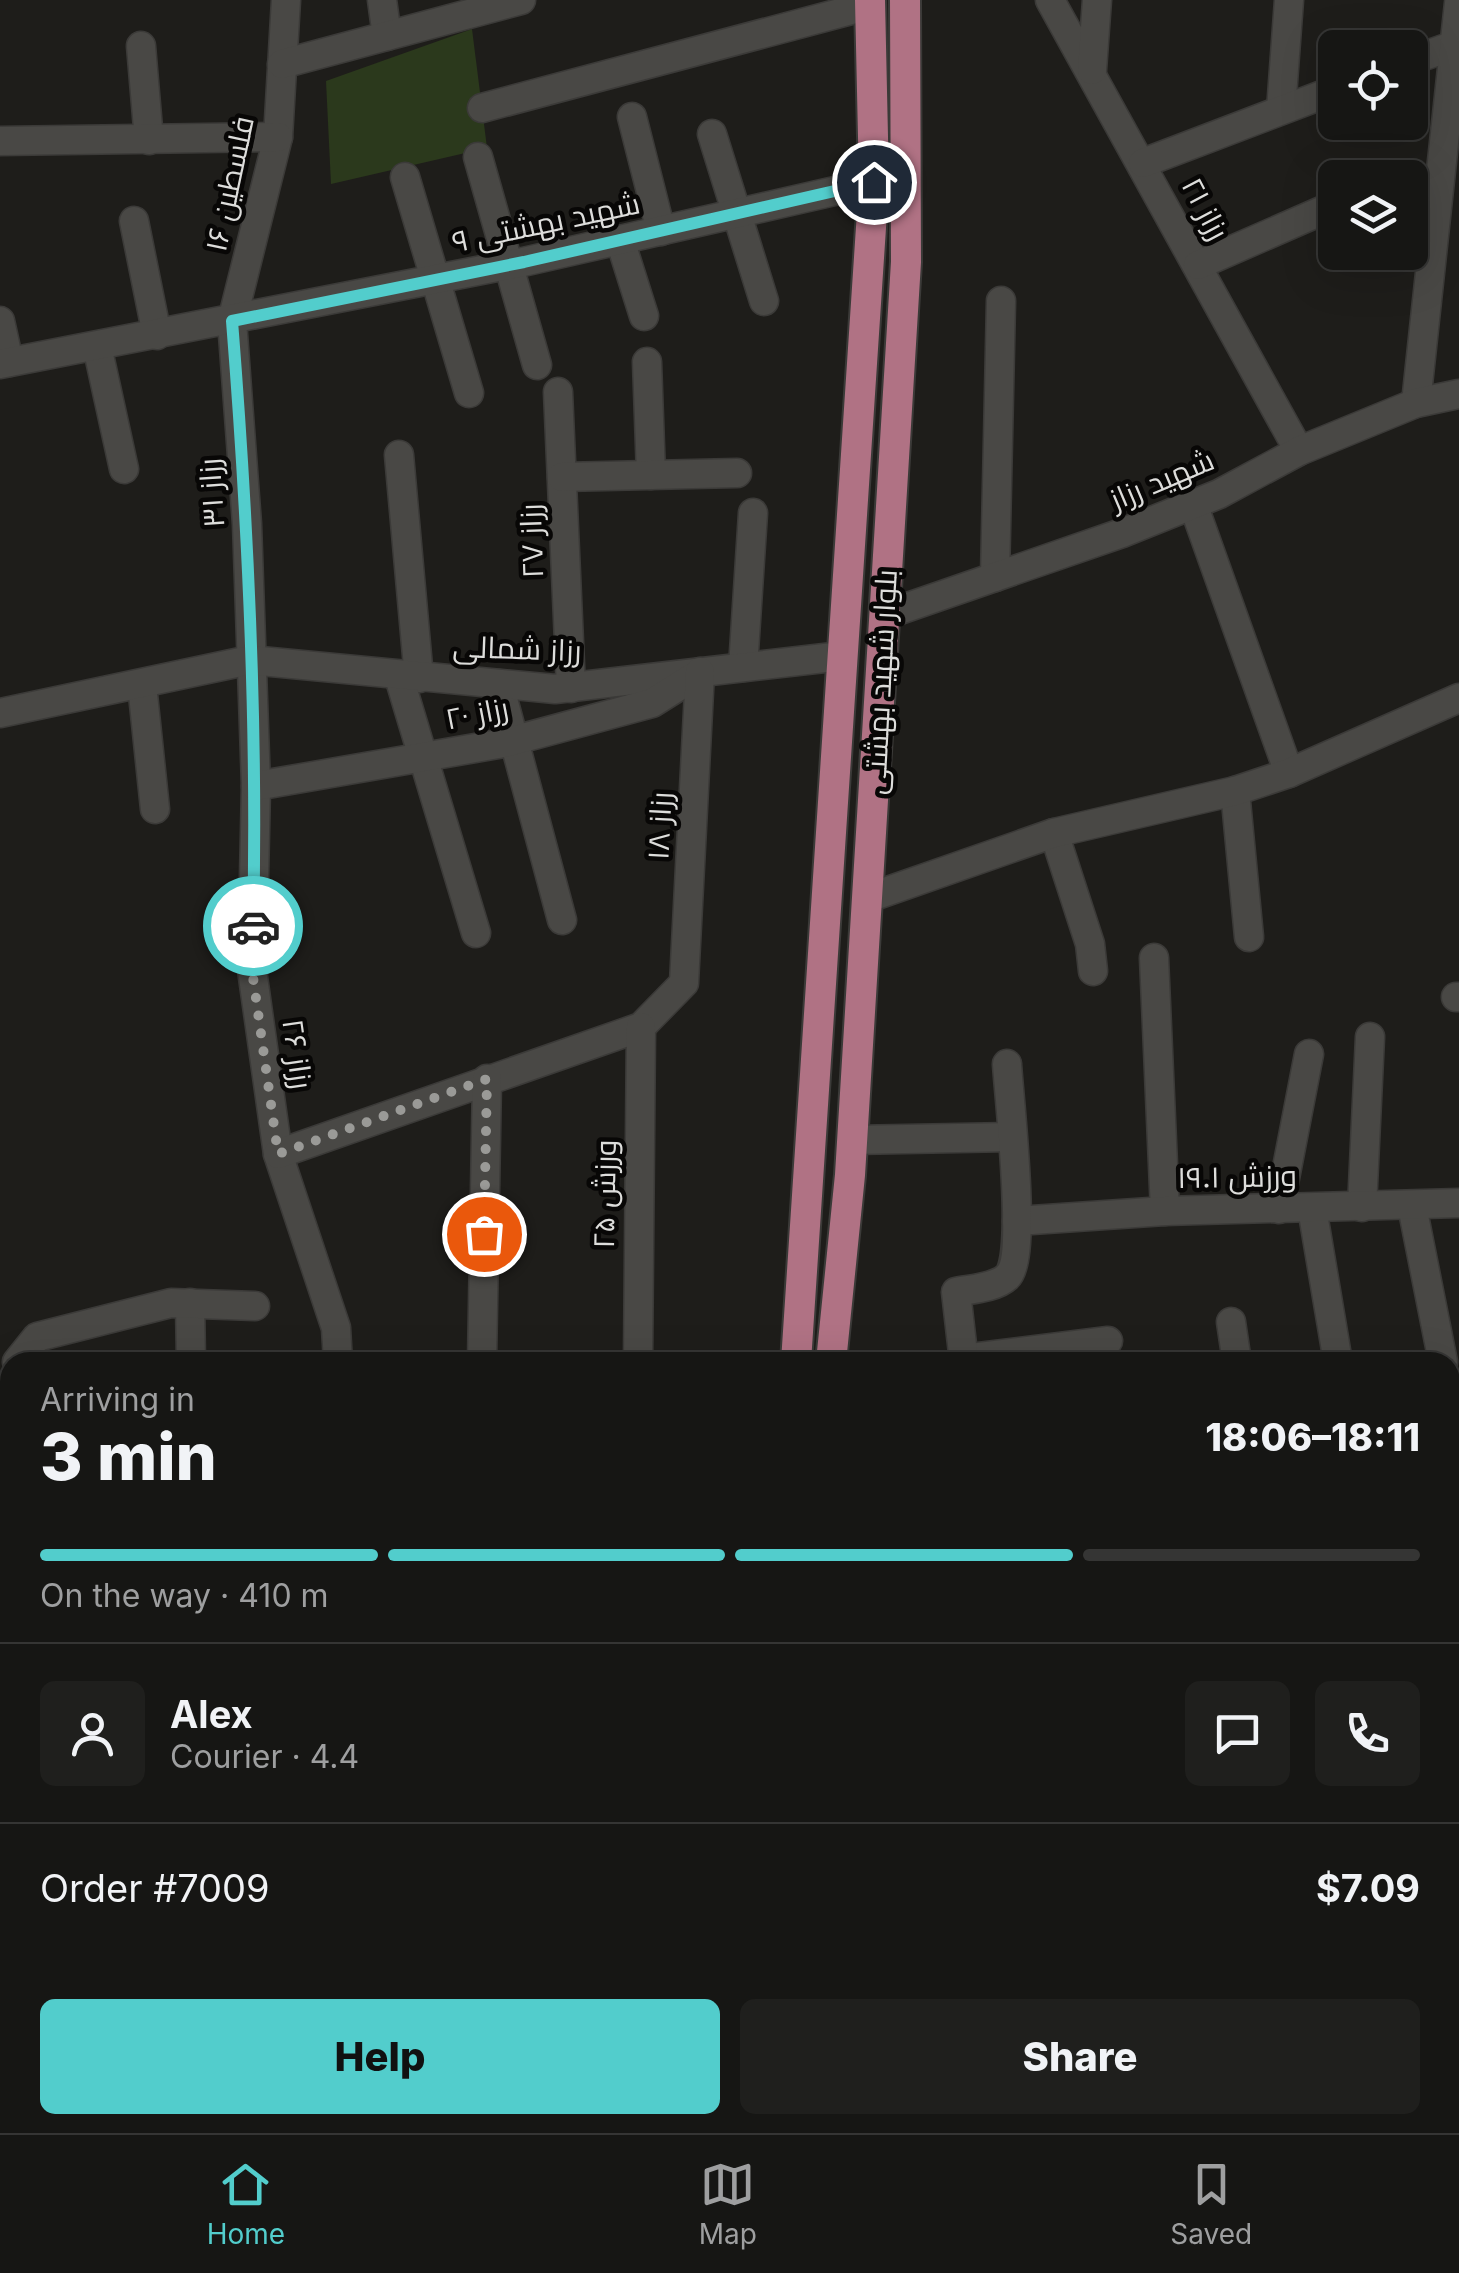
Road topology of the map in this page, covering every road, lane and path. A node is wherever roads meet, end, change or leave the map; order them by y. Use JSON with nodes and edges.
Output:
{"nodes":[{"id":1,"x":286,"y":0,"type":"edge"},
{"id":2,"x":382,"y":0,"type":"edge"},
{"id":3,"x":905,"y":0,"type":"edge"},
{"id":4,"x":1050,"y":0,"type":"edge"},
{"id":5,"x":1097,"y":0,"type":"edge"},
{"id":6,"x":1288,"y":0,"type":"edge"},
{"id":7,"x":508,"y":2,"type":"edge"},
{"id":8,"x":870,"y":2,"type":"edge"},
{"id":9,"x":1459,"y":3,"type":"edge"},
{"id":10,"x":386,"y":36,"type":"junction"},
{"id":11,"x":141,"y":46,"type":"dead end"},
{"id":12,"x":1452,"y":46,"type":"junction"},
{"id":13,"x":1428,"y":55,"type":"edge"},
{"id":14,"x":282,"y":64,"type":"junction"},
{"id":15,"x":1092,"y":70,"type":"junction"},
{"id":16,"x":1318,"y":96,"type":"edge"},
{"id":17,"x":482,"y":108,"type":"dead end"},
{"id":18,"x":1282,"y":110,"type":"junction"},
{"id":19,"x":632,"y":117,"type":"dead end"},
{"id":20,"x":712,"y":134,"type":"dead end"},
{"id":21,"x":278,"y":137,"type":"junction"},
{"id":22,"x":149,"y":140,"type":"junction"},
{"id":23,"x":0,"y":141,"type":"edge"},
{"id":24,"x":478,"y":157,"type":"dead end"},
{"id":25,"x":1144,"y":164,"type":"junction"},
{"id":26,"x":405,"y":177,"type":"dead end"},
{"id":27,"x":874,"y":182,"type":"junction"},
{"id":28,"x":1318,"y":212,"type":"edge"},
{"id":29,"x":737,"y":213,"type":"junction"},
{"id":30,"x":134,"y":222,"type":"dead end"},
{"id":31,"x":661,"y":231,"type":"junction"},
{"id":32,"x":620,"y":240,"type":"junction"},
{"id":33,"x":508,"y":265,"type":"junction"},
{"id":34,"x":1198,"y":265,"type":"junction"},
{"id":35,"x":436,"y":280,"type":"junction"},
{"id":36,"x":764,"y":301,"type":"dead end"},
{"id":37,"x":1002,"y":302,"type":"dead end"},
{"id":38,"x":644,"y":316,"type":"dead end"},
{"id":39,"x":0,"y":321,"type":"edge"},
{"id":40,"x":232,"y":321,"type":"junction"},
{"id":41,"x":158,"y":335,"type":"junction"},
{"id":42,"x":97,"y":346,"type":"junction"},
{"id":43,"x":647,"y":362,"type":"dead end"},
{"id":44,"x":4,"y":363,"type":"edge"},
{"id":45,"x":537,"y":365,"type":"dead end"},
{"id":46,"x":558,"y":392,"type":"dead end"},
{"id":47,"x":470,"y":393,"type":"dead end"},
{"id":48,"x":1459,"y":394,"type":"edge"},
{"id":49,"x":1416,"y":403,"type":"junction"},
{"id":50,"x":1299,"y":451,"type":"junction"},
{"id":51,"x":400,"y":456,"type":"dead end"},
{"id":52,"x":124,"y":469,"type":"dead end"},
{"id":53,"x":737,"y":473,"type":"dead end"},
{"id":54,"x":651,"y":475,"type":"junction"},
{"id":55,"x":562,"y":477,"type":"junction"},
{"id":56,"x":1193,"y":504,"type":"junction"},
{"id":57,"x":753,"y":513,"type":"dead end"},
{"id":58,"x":995,"y":577,"type":"junction"},
{"id":59,"x":885,"y":616,"type":"junction"},
{"id":60,"x":842,"y":656,"type":"junction"},
{"id":61,"x":250,"y":660,"type":"junction"},
{"id":62,"x":744,"y":667,"type":"junction"},
{"id":63,"x":700,"y":672,"type":"junction"},
{"id":64,"x":409,"y":677,"type":"junction"},
{"id":65,"x":499,"y":684,"type":"junction"},
{"id":66,"x":142,"y":685,"type":"junction"},
{"id":67,"x":570,"y":688,"type":"junction"},
{"id":68,"x":1459,"y":698,"type":"edge"},
{"id":69,"x":0,"y":713,"type":"edge"},
{"id":70,"x":514,"y":741,"type":"junction"},
{"id":71,"x":424,"y":758,"type":"junction"},
{"id":72,"x":1289,"y":773,"type":"junction"},
{"id":73,"x":256,"y":786,"type":"junction"},
{"id":74,"x":1234,"y":790,"type":"junction"},
{"id":75,"x":155,"y":809,"type":"dead end"},
{"id":76,"x":1054,"y":834,"type":"junction"},
{"id":77,"x":831,"y":839,"type":"junction"},
{"id":78,"x":872,"y":842,"type":"junction"},
{"id":79,"x":868,"y":898,"type":"junction"},
{"id":80,"x":562,"y":920,"type":"dead end"},
{"id":81,"x":476,"y":932,"type":"dead end"},
{"id":82,"x":1249,"y":937,"type":"dead end"},
{"id":83,"x":1154,"y":958,"type":"dead end"},
{"id":84,"x":1093,"y":970,"type":"dead end"},
{"id":85,"x":641,"y":1027,"type":"junction"},
{"id":86,"x":1370,"y":1037,"type":"dead end"},
{"id":87,"x":1310,"y":1054,"type":"dead end"},
{"id":88,"x":1007,"y":1064,"type":"dead end"},
{"id":89,"x":487,"y":1079,"type":"junction"},
{"id":90,"x":1012,"y":1137,"type":"junction"},
{"id":91,"x":852,"y":1140,"type":"junction"},
{"id":92,"x":278,"y":1154,"type":"junction"},
{"id":93,"x":1459,"y":1203,"type":"edge"},
{"id":94,"x":1412,"y":1206,"type":"junction"},
{"id":95,"x":1362,"y":1207,"type":"junction"},
{"id":96,"x":1279,"y":1208,"type":"junction"},
{"id":97,"x":1312,"y":1208,"type":"junction"},
{"id":98,"x":1165,"y":1211,"type":"junction"},
{"id":99,"x":1017,"y":1221,"type":"junction"},
{"id":100,"x":190,"y":1304,"type":"junction"},
{"id":101,"x":255,"y":1306,"type":"dead end"},
{"id":102,"x":1230,"y":1322,"type":"dead end"},
{"id":103,"x":1108,"y":1342,"type":"dead end"},
{"id":104,"x":24,"y":1352,"type":"edge"},
{"id":105,"x":192,"y":1352,"type":"edge"},
{"id":106,"x":337,"y":1352,"type":"edge"},
{"id":107,"x":482,"y":1352,"type":"edge"},
{"id":108,"x":638,"y":1352,"type":"edge"},
{"id":109,"x":797,"y":1352,"type":"edge"},
{"id":110,"x":832,"y":1352,"type":"edge"},
{"id":111,"x":962,"y":1352,"type":"edge"},
{"id":112,"x":1032,"y":1352,"type":"edge"},
{"id":113,"x":1235,"y":1352,"type":"edge"},
{"id":114,"x":1336,"y":1352,"type":"edge"},
{"id":115,"x":1441,"y":1352,"type":"edge"}],
"edges":[{"from":1,"to":14,"type":"street","name":"فلسطین ۱۶"},
{"from":2,"to":10,"type":"street"},
{"from":3,"to":59,"type":"main road","name":"بلوار شهید بهشتی"},
{"from":4,"to":15,"type":"street","name":"رزاز ۲۱"},
{"from":5,"to":15,"type":"street"},
{"from":6,"to":18,"type":"street"},
{"from":7,"to":10,"type":"street"},
{"from":8,"to":17,"type":"street"},
{"from":8,"to":27,"type":"main road","name":"بلوار شهید بهشتی"},
{"from":9,"to":12,"type":"street"},
{"from":10,"to":14,"type":"street"},
{"from":11,"to":22,"type":"street"},
{"from":12,"to":13,"type":"street"},
{"from":12,"to":49,"type":"street"},
{"from":14,"to":21,"type":"street","name":"فلسطین ۱۶"},
{"from":15,"to":25,"type":"street","name":"رزاز ۲۱"},
{"from":16,"to":18,"type":"street"},
{"from":18,"to":25,"type":"street"},
{"from":19,"to":31,"type":"street"},
{"from":20,"to":29,"type":"street"},
{"from":21,"to":22,"type":"street"},
{"from":21,"to":40,"type":"street","name":"فلسطین ۱۶"},
{"from":22,"to":23,"type":"street"},
{"from":24,"to":33,"type":"street"},
{"from":25,"to":34,"type":"street","name":"رزاز ۲۱"},
{"from":26,"to":35,"type":"street"},
{"from":27,"to":29,"type":"street","name":"شهید بهشتی ۹"},
{"from":27,"to":60,"type":"main road","name":"بلوار شهید بهشتی"},
{"from":28,"to":34,"type":"street"},
{"from":29,"to":31,"type":"street","name":"شهید بهشتی ۹"},
{"from":29,"to":36,"type":"street"},
{"from":30,"to":41,"type":"street"},
{"from":31,"to":32,"type":"street","name":"شهید بهشتی ۹"},
{"from":32,"to":33,"type":"street","name":"شهید بهشتی ۹"},
{"from":32,"to":38,"type":"street"},
{"from":33,"to":35,"type":"street","name":"شهید بهشتی ۹"},
{"from":33,"to":45,"type":"street"},
{"from":34,"to":50,"type":"street","name":"رزاز ۲۱"},
{"from":35,"to":40,"type":"street","name":"شهید بهشتی ۹"},
{"from":35,"to":47,"type":"street"},
{"from":37,"to":58,"type":"street"},
{"from":39,"to":44,"type":"street"},
{"from":40,"to":41,"type":"street","name":"شهید بهشتی ۹"},
{"from":40,"to":61,"type":"street","name":"رزاز ۳۱"},
{"from":41,"to":42,"type":"street","name":"شهید بهشتی ۹"},
{"from":42,"to":44,"type":"street","name":"شهید بهشتی ۹"},
{"from":42,"to":52,"type":"street"},
{"from":43,"to":54,"type":"street"},
{"from":46,"to":55,"type":"street","name":"رزاز ۲۷"},
{"from":48,"to":49,"type":"street","name":"شهید رزاز"},
{"from":49,"to":50,"type":"street","name":"شهید رزاز"},
{"from":50,"to":56,"type":"street","name":"شهید رزاز"},
{"from":51,"to":64,"type":"street"},
{"from":53,"to":54,"type":"street"},
{"from":54,"to":55,"type":"street"},
{"from":55,"to":67,"type":"street","name":"رزاز ۲۷"},
{"from":56,"to":58,"type":"street","name":"شهید رزاز"},
{"from":56,"to":72,"type":"street"},
{"from":57,"to":62,"type":"street"},
{"from":58,"to":59,"type":"street","name":"شهید رزاز"},
{"from":59,"to":78,"type":"main road","name":"بلوار شهید بهشتی"},
{"from":60,"to":62,"type":"street","name":"رزاز شمالی"},
{"from":60,"to":77,"type":"main road","name":"بلوار شهید بهشتی"},
{"from":61,"to":64,"type":"street","name":"رزاز شمالی"},
{"from":61,"to":66,"type":"street","name":"رزاز شمالی"},
{"from":61,"to":73,"type":"street","name":"رزاز ۲۶"},
{"from":62,"to":63,"type":"street","name":"رزاز شمالی"},
{"from":63,"to":67,"type":"street","name":"رزاز شمالی"},
{"from":63,"to":70,"type":"street","name":"رزاز ۲۰"},
{"from":63,"to":85,"type":"street","name":"رزاز ۱۸"},
{"from":64,"to":65,"type":"street","name":"رزاز شمالی"},
{"from":64,"to":71,"type":"street"},
{"from":65,"to":67,"type":"street","name":"رزاز شمالی"},
{"from":65,"to":70,"type":"street"},
{"from":66,"to":69,"type":"street","name":"رزاز شمالی"},
{"from":66,"to":75,"type":"street"},
{"from":68,"to":72,"type":"street"},
{"from":70,"to":71,"type":"street","name":"رزاز ۲۰"},
{"from":70,"to":80,"type":"street"},
{"from":71,"to":73,"type":"street","name":"رزاز ۲۰"},
{"from":71,"to":81,"type":"street"},
{"from":72,"to":74,"type":"street"},
{"from":73,"to":92,"type":"street","name":"رزاز ۲۶"},
{"from":74,"to":76,"type":"street"},
{"from":74,"to":82,"type":"street"},
{"from":76,"to":79,"type":"street"},
{"from":76,"to":84,"type":"street"},
{"from":77,"to":78,"type":"main road"},
{"from":77,"to":109,"type":"main road","name":"بلوار شهید بهشتی"},
{"from":78,"to":79,"type":"main road","name":"بلوار شهید بهشتی"},
{"from":79,"to":91,"type":"main road","name":"بلوار شهید بهشتی"},
{"from":83,"to":98,"type":"street"},
{"from":85,"to":89,"type":"street"},
{"from":85,"to":108,"type":"street","name":"ورزش ۲۵"},
{"from":86,"to":95,"type":"street"},
{"from":87,"to":96,"type":"street"},
{"from":88,"to":90,"type":"street"},
{"from":89,"to":92,"type":"street"},
{"from":89,"to":107,"type":"street"},
{"from":90,"to":91,"type":"street"},
{"from":90,"to":99,"type":"street"},
{"from":91,"to":110,"type":"main road","name":"بلوار شهید بهشتی"},
{"from":92,"to":106,"type":"street","name":"رزاز ۲۶"},
{"from":93,"to":94,"type":"street","name":"ورزش ۱۹.۱"},
{"from":94,"to":95,"type":"street","name":"ورزش ۱۹.۱"},
{"from":94,"to":115,"type":"street"},
{"from":95,"to":97,"type":"street","name":"ورزش ۱۹.۱"},
{"from":96,"to":97,"type":"street","name":"ورزش ۱۹.۱"},
{"from":96,"to":98,"type":"street","name":"ورزش ۱۹.۱"},
{"from":97,"to":114,"type":"street"},
{"from":98,"to":99,"type":"street","name":"ورزش ۱۹.۱"},
{"from":99,"to":111,"type":"street"},
{"from":100,"to":101,"type":"street"},
{"from":100,"to":104,"type":"street"},
{"from":100,"to":105,"type":"street"},
{"from":102,"to":113,"type":"street"},
{"from":103,"to":112,"type":"street"}]}
